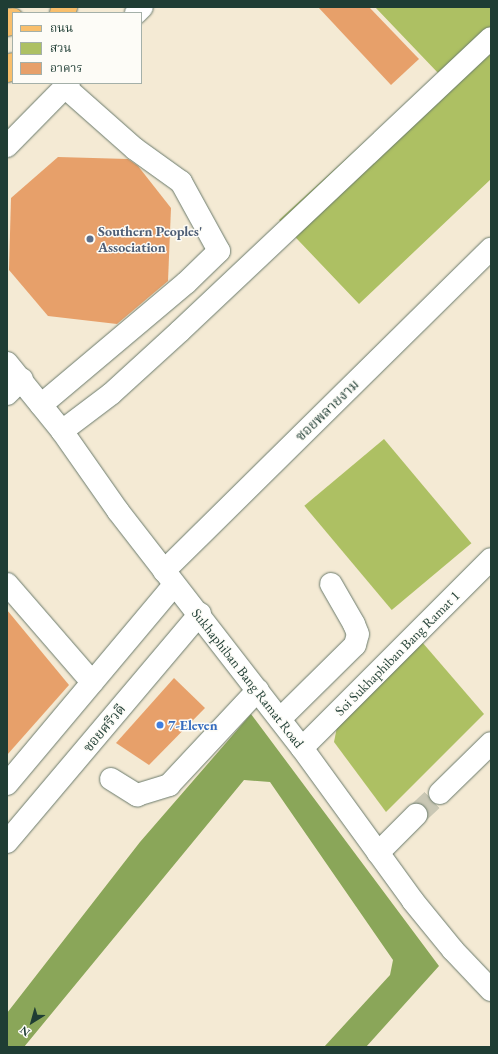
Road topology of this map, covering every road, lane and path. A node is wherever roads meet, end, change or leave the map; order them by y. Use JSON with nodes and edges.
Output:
{"nodes":[{"id":1,"x":491,"y":38,"type":"edge"},
{"id":2,"x":67,"y":85,"type":"edge"},
{"id":3,"x":7,"y":146,"type":"edge"},
{"id":4,"x":490,"y":252,"type":"edge"},
{"id":5,"x":7,"y":363,"type":"edge"},
{"id":6,"x":14,"y":387,"type":"edge"},
{"id":7,"x":41,"y":405,"type":"junction"},
{"id":8,"x":62,"y":431,"type":"junction"},
{"id":9,"x":491,"y":559,"type":"edge"},
{"id":10,"x":169,"y":578,"type":"junction"},
{"id":11,"x":7,"y":584,"type":"edge"},
{"id":12,"x":331,"y":584,"type":"dead end"},
{"id":13,"x":200,"y":614,"type":"junction"},
{"id":14,"x":92,"y":682,"type":"junction"},
{"id":15,"x":258,"y":690,"type":"junction"},
{"id":16,"x":280,"y":719,"type":"junction"},
{"id":17,"x":491,"y":743,"type":"edge"},
{"id":18,"x":302,"y":748,"type":"junction"},
{"id":19,"x":111,"y":779,"type":"dead end"},
{"id":20,"x":7,"y":784,"type":"edge"},
{"id":21,"x":440,"y":793,"type":"tunnel mouth"},
{"id":22,"x":416,"y":815,"type":"tunnel mouth"},
{"id":23,"x":7,"y":842,"type":"edge"},
{"id":24,"x":378,"y":853,"type":"junction"},
{"id":25,"x":491,"y":990,"type":"edge"}],
"edges":[{"from":1,"to":8,"type":"street"},
{"from":2,"to":3,"type":"street"},
{"from":2,"to":7,"type":"street"},
{"from":4,"to":10,"type":"street","name":"ซอยพลายงาม"},
{"from":5,"to":6,"type":"street","name":"Sukhaphiban Bang Ramat Road"},
{"from":6,"to":7,"type":"street","name":"Sukhaphiban Bang Ramat Road"},
{"from":7,"to":8,"type":"street","name":"Sukhaphiban Bang Ramat Road"},
{"from":8,"to":10,"type":"street","name":"Sukhaphiban Bang Ramat Road"},
{"from":9,"to":18,"type":"street","name":"Soi Sukhaphiban Bang Ramat 1"},
{"from":10,"to":13,"type":"street","name":"Sukhaphiban Bang Ramat Road"},
{"from":10,"to":14,"type":"street","name":"ซอยพลายงาม"},
{"from":11,"to":14,"type":"street"},
{"from":12,"to":16,"type":"street"},
{"from":13,"to":15,"type":"street","name":"Sukhaphiban Bang Ramat Road"},
{"from":13,"to":23,"type":"street","name":"ซอยศรีวดี"},
{"from":14,"to":20,"type":"street","name":"ซอยพลายงาม"},
{"from":15,"to":16,"type":"street","name":"Sukhaphiban Bang Ramat Road"},
{"from":15,"to":19,"type":"street"},
{"from":16,"to":18,"type":"street","name":"Sukhaphiban Bang Ramat Road"},
{"from":17,"to":21,"type":"street"},
{"from":18,"to":24,"type":"street","name":"Sukhaphiban Bang Ramat Road"},
{"from":22,"to":24,"type":"street"},
{"from":24,"to":25,"type":"street","name":"Sukhaphiban Bang Ramat Road"}]}
